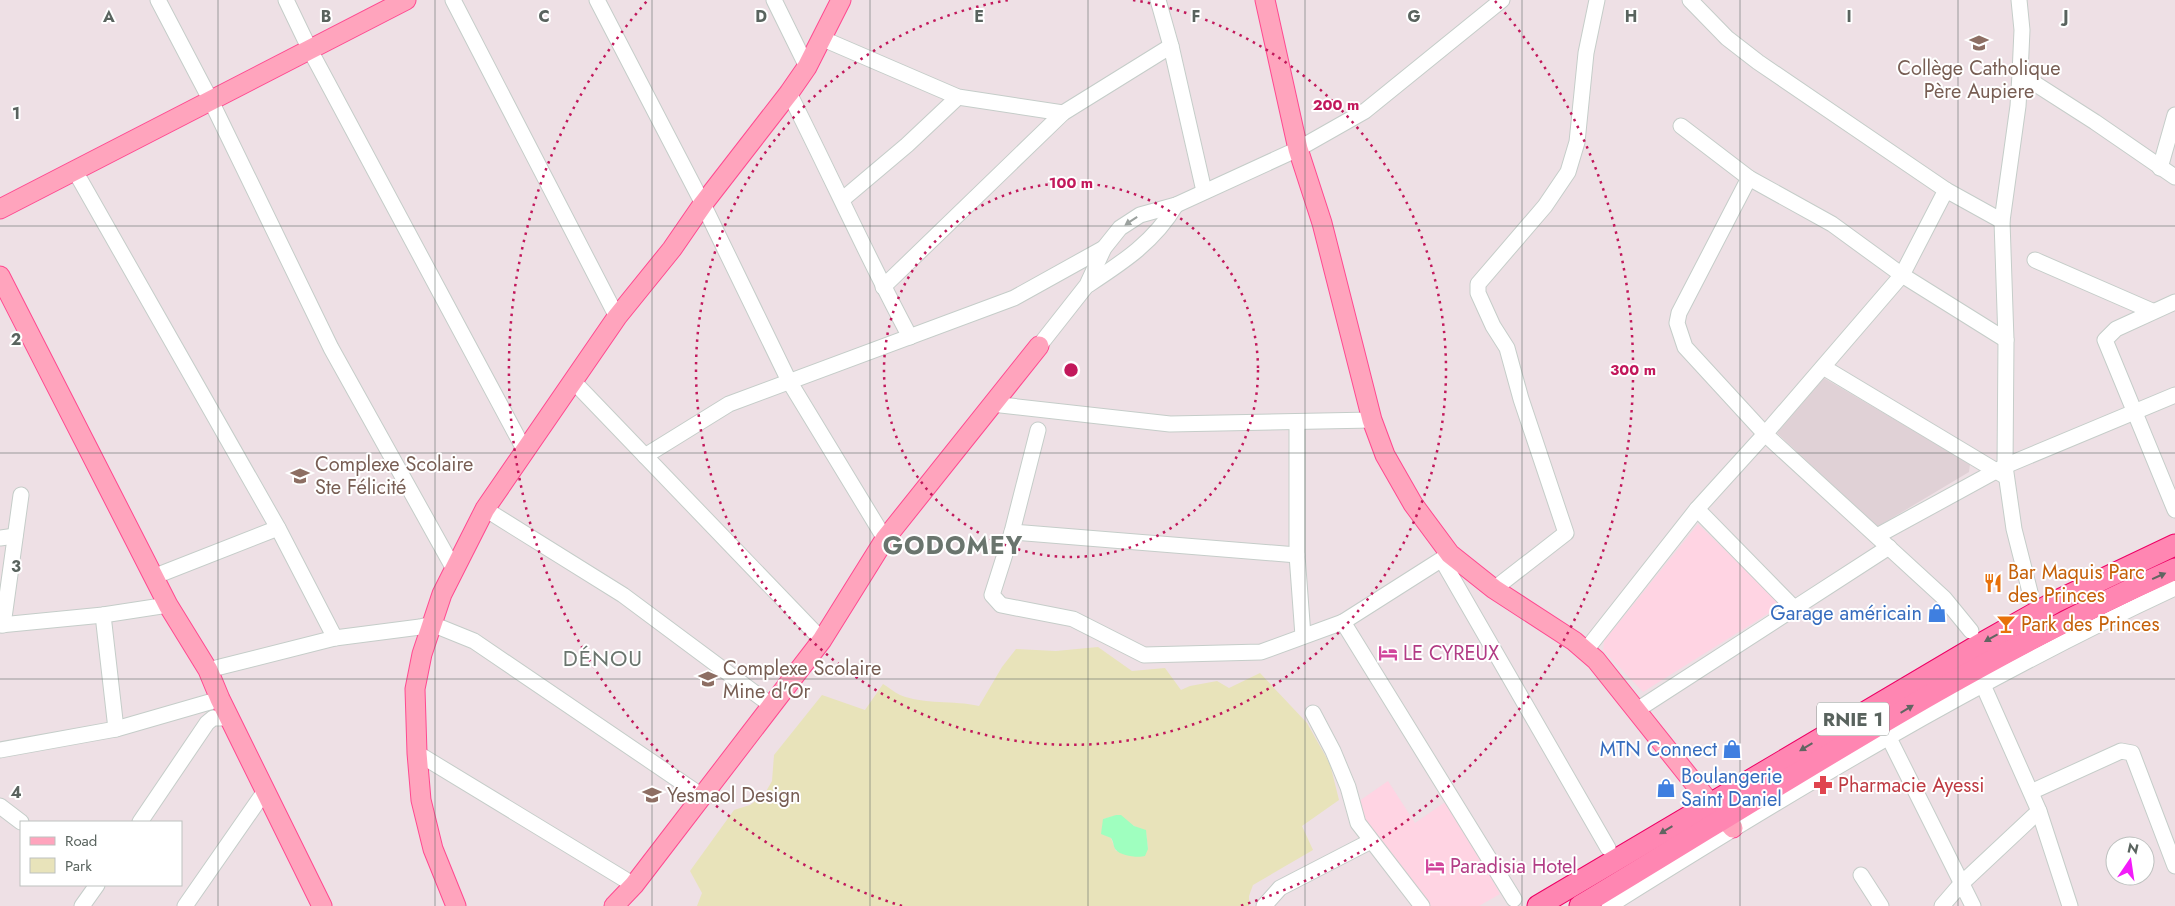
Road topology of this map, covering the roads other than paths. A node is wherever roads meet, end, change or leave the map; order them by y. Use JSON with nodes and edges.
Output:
{"nodes":[{"id":1,"x":158,"y":0,"type":"edge"},
{"id":2,"x":286,"y":0,"type":"edge"},
{"id":3,"x":406,"y":0,"type":"edge"},
{"id":4,"x":453,"y":0,"type":"edge"},
{"id":5,"x":597,"y":0,"type":"edge"},
{"id":6,"x":774,"y":0,"type":"edge"},
{"id":7,"x":841,"y":0,"type":"edge"},
{"id":8,"x":1158,"y":0,"type":"edge"},
{"id":9,"x":1265,"y":0,"type":"edge"},
{"id":10,"x":1502,"y":0,"type":"edge"},
{"id":11,"x":1596,"y":0,"type":"edge"},
{"id":12,"x":1690,"y":0,"type":"edge"},
{"id":13,"x":2019,"y":0,"type":"edge"},
{"id":14,"x":1485,"y":5,"type":"edge"},
{"id":15,"x":820,"y":38,"type":"junction"},
{"id":16,"x":1171,"y":46,"type":"junction"},
{"id":17,"x":310,"y":50,"type":"junction"},
{"id":18,"x":807,"y":67,"type":"junction"},
{"id":19,"x":2020,"y":74,"type":"junction"},
{"id":20,"x":789,"y":93,"type":"junction"},
{"id":21,"x":958,"y":97,"type":"junction"},
{"id":22,"x":211,"y":100,"type":"junction"},
{"id":23,"x":1063,"y":113,"type":"junction"},
{"id":24,"x":2175,"y":115,"type":"edge"},
{"id":25,"x":1681,"y":126,"type":"dead end"},
{"id":26,"x":1298,"y":149,"type":"junction"},
{"id":27,"x":2160,"y":168,"type":"junction"},
{"id":28,"x":76,"y":171,"type":"junction"},
{"id":29,"x":2175,"y":177,"type":"edge"},
{"id":30,"x":1749,"y":178,"type":"junction"},
{"id":31,"x":1946,"y":190,"type":"junction"},
{"id":32,"x":1204,"y":191,"type":"junction"},
{"id":33,"x":842,"y":199,"type":"junction"},
{"id":34,"x":702,"y":204,"type":"junction"},
{"id":35,"x":1176,"y":205,"type":"junction"},
{"id":36,"x":0,"y":209,"type":"edge"},
{"id":37,"x":2002,"y":221,"type":"junction"},
{"id":38,"x":1104,"y":248,"type":"junction"},
{"id":39,"x":2035,"y":260,"type":"dead end"},
{"id":40,"x":1902,"y":275,"type":"junction"},
{"id":41,"x":0,"y":276,"type":"edge"},
{"id":42,"x":1087,"y":286,"type":"junction"},
{"id":43,"x":883,"y":287,"type":"junction"},
{"id":44,"x":2175,"y":302,"type":"edge"},
{"id":45,"x":2152,"y":311,"type":"junction"},
{"id":46,"x":617,"y":317,"type":"junction"},
{"id":47,"x":910,"y":337,"type":"junction"},
{"id":48,"x":2006,"y":340,"type":"junction"},
{"id":49,"x":1039,"y":346,"type":"joint"},
{"id":50,"x":1823,"y":367,"type":"junction"},
{"id":51,"x":789,"y":381,"type":"junction"},
{"id":52,"x":574,"y":382,"type":"junction"},
{"id":53,"x":2175,"y":395,"type":"edge"},
{"id":54,"x":992,"y":404,"type":"junction"},
{"id":55,"x":2134,"y":413,"type":"junction"},
{"id":56,"x":1372,"y":420,"type":"junction"},
{"id":57,"x":1297,"y":422,"type":"junction"},
{"id":58,"x":1038,"y":430,"type":"dead end"},
{"id":59,"x":1765,"y":434,"type":"junction"},
{"id":60,"x":525,"y":451,"type":"junction"},
{"id":61,"x":645,"y":456,"type":"junction"},
{"id":62,"x":2002,"y":471,"type":"junction"},
{"id":63,"x":21,"y":495,"type":"dead end"},
{"id":64,"x":1697,"y":509,"type":"junction"},
{"id":65,"x":485,"y":510,"type":"junction"},
{"id":66,"x":2175,"y":510,"type":"edge"},
{"id":67,"x":278,"y":528,"type":"junction"},
{"id":68,"x":1012,"y":532,"type":"junction"},
{"id":69,"x":1877,"y":536,"type":"junction"},
{"id":70,"x":8,"y":537,"type":"edge"},
{"id":71,"x":885,"y":539,"type":"junction"},
{"id":72,"x":2175,"y":545,"type":"edge"},
{"id":73,"x":1889,"y":547,"type":"junction"},
{"id":74,"x":1297,"y":555,"type":"junction"},
{"id":75,"x":1446,"y":557,"type":"junction"},
{"id":76,"x":2175,"y":569,"type":"edge"},
{"id":77,"x":454,"y":570,"type":"junction"},
{"id":78,"x":153,"y":577,"type":"junction"},
{"id":79,"x":2175,"y":588,"type":"edge"},
{"id":80,"x":1494,"y":589,"type":"junction"},
{"id":81,"x":2031,"y":596,"type":"dead end"},
{"id":82,"x":168,"y":605,"type":"junction"},
{"id":83,"x":1794,"y":608,"type":"junction"},
{"id":84,"x":103,"y":615,"type":"junction"},
{"id":85,"x":1344,"y":622,"type":"junction"},
{"id":86,"x":432,"y":624,"type":"junction"},
{"id":87,"x":1,"y":625,"type":"edge"},
{"id":88,"x":1971,"y":631,"type":"dead end"},
{"id":89,"x":1303,"y":636,"type":"junction"},
{"id":90,"x":335,"y":638,"type":"junction"},
{"id":91,"x":822,"y":640,"type":"junction"},
{"id":92,"x":1586,"y":650,"type":"junction"},
{"id":93,"x":208,"y":670,"type":"junction"},
{"id":94,"x":1983,"y":686,"type":"junction"},
{"id":95,"x":220,"y":698,"type":"junction"},
{"id":96,"x":771,"y":705,"type":"junction"},
{"id":97,"x":1637,"y":710,"type":"junction"},
{"id":98,"x":1313,"y":713,"type":"dead end"},
{"id":99,"x":230,"y":718,"type":"junction"},
{"id":100,"x":116,"y":729,"type":"junction"},
{"id":101,"x":1889,"y":738,"type":"junction"},
{"id":102,"x":0,"y":750,"type":"edge"},
{"id":103,"x":417,"y":753,"type":"junction"},
{"id":104,"x":265,"y":791,"type":"junction"},
{"id":105,"x":2031,"y":792,"type":"junction"},
{"id":106,"x":702,"y":796,"type":"junction"},
{"id":107,"x":0,"y":806,"type":"edge"},
{"id":108,"x":2039,"y":811,"type":"junction"},
{"id":109,"x":1722,"y":817,"type":"junction"},
{"id":110,"x":20,"y":821,"type":"edge"},
{"id":111,"x":141,"y":821,"type":"edge"},
{"id":112,"x":1371,"y":841,"type":"junction"},
{"id":113,"x":1608,"y":848,"type":"dead end"},
{"id":114,"x":2175,"y":866,"type":"edge"},
{"id":115,"x":1861,"y":875,"type":"dead end"},
{"id":116,"x":1961,"y":884,"type":"junction"},
{"id":117,"x":634,"y":885,"type":"junction"},
{"id":118,"x":96,"y":886,"type":"edge"},
{"id":119,"x":1514,"y":899,"type":"dead end"},
{"id":120,"x":1593,"y":905,"type":"edge"},
{"id":121,"x":82,"y":906,"type":"edge"},
{"id":122,"x":185,"y":906,"type":"edge"},
{"id":123,"x":322,"y":906,"type":"edge"},
{"id":124,"x":456,"y":906,"type":"edge"},
{"id":125,"x":614,"y":906,"type":"edge"},
{"id":126,"x":1264,"y":906,"type":"edge"},
{"id":127,"x":1422,"y":906,"type":"edge"},
{"id":128,"x":1538,"y":906,"type":"edge"},
{"id":129,"x":1881,"y":906,"type":"edge"},
{"id":130,"x":1942,"y":906,"type":"edge"},
{"id":131,"x":1973,"y":906,"type":"edge"},
{"id":132,"x":2070,"y":906,"type":"edge"}],
"edges":[{"from":1,"to":22,"type":"street"},
{"from":2,"to":17,"type":"street"},
{"from":3,"to":17,"type":"main road"},
{"from":4,"to":46,"type":"street"},
{"from":5,"to":34,"type":"street"},
{"from":6,"to":18,"type":"street"},
{"from":7,"to":15,"type":"main road"},
{"from":8,"to":16,"type":"street"},
{"from":9,"to":26,"type":"main road"},
{"from":10,"to":14,"type":"street"},
{"from":11,"to":80,"type":"street"},
{"from":12,"to":31,"type":"street"},
{"from":13,"to":19,"type":"street"},
{"from":14,"to":26,"type":"street"},
{"from":15,"to":18,"type":"main road"},
{"from":15,"to":21,"type":"street"},
{"from":16,"to":23,"type":"street"},
{"from":16,"to":32,"type":"street"},
{"from":17,"to":22,"type":"main road"},
{"from":17,"to":60,"type":"street"},
{"from":18,"to":20,"type":"main road"},
{"from":19,"to":27,"type":"street"},
{"from":19,"to":37,"type":"street"},
{"from":20,"to":33,"type":"street"},
{"from":20,"to":34,"type":"main road"},
{"from":21,"to":23,"type":"street"},
{"from":21,"to":33,"type":"street"},
{"from":22,"to":28,"type":"main road"},
{"from":22,"to":77,"type":"street"},
{"from":23,"to":43,"type":"street"},
{"from":24,"to":27,"type":"street"},
{"from":25,"to":30,"type":"street"},
{"from":26,"to":32,"type":"street"},
{"from":26,"to":56,"type":"main road"},
{"from":27,"to":29,"type":"street"},
{"from":28,"to":36,"type":"main road"},
{"from":28,"to":67,"type":"street"},
{"from":30,"to":40,"type":"street"},
{"from":30,"to":59,"type":"street"},
{"from":31,"to":37,"type":"street"},
{"from":31,"to":40,"type":"street"},
{"from":32,"to":35,"type":"street"},
{"from":33,"to":43,"type":"street"},
{"from":34,"to":46,"type":"main road"},
{"from":34,"to":51,"type":"street"},
{"from":35,"to":38,"type":"street","one_way":true},
{"from":35,"to":42,"type":"street"},
{"from":37,"to":48,"type":"street"},
{"from":38,"to":42,"type":"street"},
{"from":38,"to":47,"type":"street"},
{"from":39,"to":45,"type":"street"},
{"from":40,"to":48,"type":"street"},
{"from":40,"to":50,"type":"street"},
{"from":41,"to":78,"type":"main road"},
{"from":42,"to":49,"type":"street"},
{"from":43,"to":47,"type":"street"},
{"from":44,"to":45,"type":"street"},
{"from":45,"to":55,"type":"street"},
{"from":46,"to":52,"type":"main road"},
{"from":47,"to":51,"type":"street"},
{"from":48,"to":62,"type":"street"},
{"from":49,"to":54,"type":"main road"},
{"from":50,"to":59,"type":"street"},
{"from":50,"to":62,"type":"street"},
{"from":51,"to":61,"type":"street"},
{"from":51,"to":71,"type":"street"},
{"from":52,"to":60,"type":"main road"},
{"from":52,"to":61,"type":"street"},
{"from":53,"to":55,"type":"street"},
{"from":54,"to":57,"type":"street"},
{"from":54,"to":71,"type":"main road"},
{"from":55,"to":62,"type":"street"},
{"from":55,"to":66,"type":"street"},
{"from":56,"to":57,"type":"street"},
{"from":56,"to":75,"type":"main road"},
{"from":57,"to":74,"type":"street"},
{"from":58,"to":68,"type":"street"},
{"from":59,"to":64,"type":"street"},
{"from":59,"to":69,"type":"street"},
{"from":60,"to":65,"type":"main road"},
{"from":61,"to":91,"type":"street"},
{"from":62,"to":69,"type":"street"},
{"from":62,"to":81,"type":"street"},
{"from":63,"to":70,"type":"street"},
{"from":64,"to":83,"type":"street"},
{"from":64,"to":92,"type":"street"},
{"from":65,"to":77,"type":"main road"},
{"from":65,"to":96,"type":"street"},
{"from":67,"to":78,"type":"street"},
{"from":67,"to":90,"type":"street"},
{"from":68,"to":74,"type":"street"},
{"from":68,"to":89,"type":"street"},
{"from":69,"to":73,"type":"street"},
{"from":70,"to":87,"type":"street"},
{"from":71,"to":91,"type":"main road"},
{"from":72,"to":109,"type":"highway","number":"RNIE 1","one_way":true},
{"from":73,"to":83,"type":"street"},
{"from":73,"to":88,"type":"street"},
{"from":74,"to":89,"type":"street"},
{"from":75,"to":80,"type":"main road"},
{"from":75,"to":85,"type":"street"},
{"from":75,"to":113,"type":"street"},
{"from":109,"to":76,"type":"highway","number":"RNIE 1","one_way":true},
{"from":77,"to":86,"type":"main road"},
{"from":78,"to":82,"type":"main road"},
{"from":79,"to":94,"type":"street"},
{"from":80,"to":92,"type":"main road"},
{"from":82,"to":84,"type":"street"},
{"from":82,"to":93,"type":"main road"},
{"from":83,"to":97,"type":"street"},
{"from":84,"to":87,"type":"street"},
{"from":84,"to":100,"type":"street"},
{"from":85,"to":89,"type":"street"},
{"from":85,"to":119,"type":"street"},
{"from":86,"to":90,"type":"street"},
{"from":86,"to":103,"type":"main road"},
{"from":86,"to":106,"type":"street"},
{"from":90,"to":93,"type":"street"},
{"from":91,"to":96,"type":"main road"},
{"from":92,"to":97,"type":"main road"},
{"from":93,"to":95,"type":"main road"},
{"from":94,"to":101,"type":"street"},
{"from":94,"to":105,"type":"street"},
{"from":95,"to":99,"type":"main road"},
{"from":95,"to":100,"type":"street"},
{"from":96,"to":106,"type":"main road"},
{"from":97,"to":109,"type":"main road"},
{"from":98,"to":112,"type":"street"},
{"from":99,"to":104,"type":"main road"},
{"from":99,"to":111,"type":"street"},
{"from":100,"to":102,"type":"street"},
{"from":101,"to":109,"type":"street"},
{"from":101,"to":116,"type":"street"},
{"from":103,"to":117,"type":"street"},
{"from":103,"to":124,"type":"main road"},
{"from":104,"to":122,"type":"street"},
{"from":104,"to":123,"type":"main road"},
{"from":105,"to":108,"type":"street"},
{"from":105,"to":114,"type":"street"},
{"from":106,"to":117,"type":"main road"},
{"from":107,"to":110,"type":"street"},
{"from":108,"to":116,"type":"street"},
{"from":108,"to":132,"type":"street"},
{"from":109,"to":120,"type":"highway","number":"RNIE 1"},
{"from":109,"to":128,"type":"highway","number":"RNIE 1","one_way":true},
{"from":112,"to":126,"type":"street"},
{"from":112,"to":127,"type":"street"},
{"from":115,"to":129,"type":"street"},
{"from":116,"to":130,"type":"street"},
{"from":116,"to":131,"type":"street"},
{"from":117,"to":125,"type":"main road"},
{"from":118,"to":121,"type":"street"}]}
